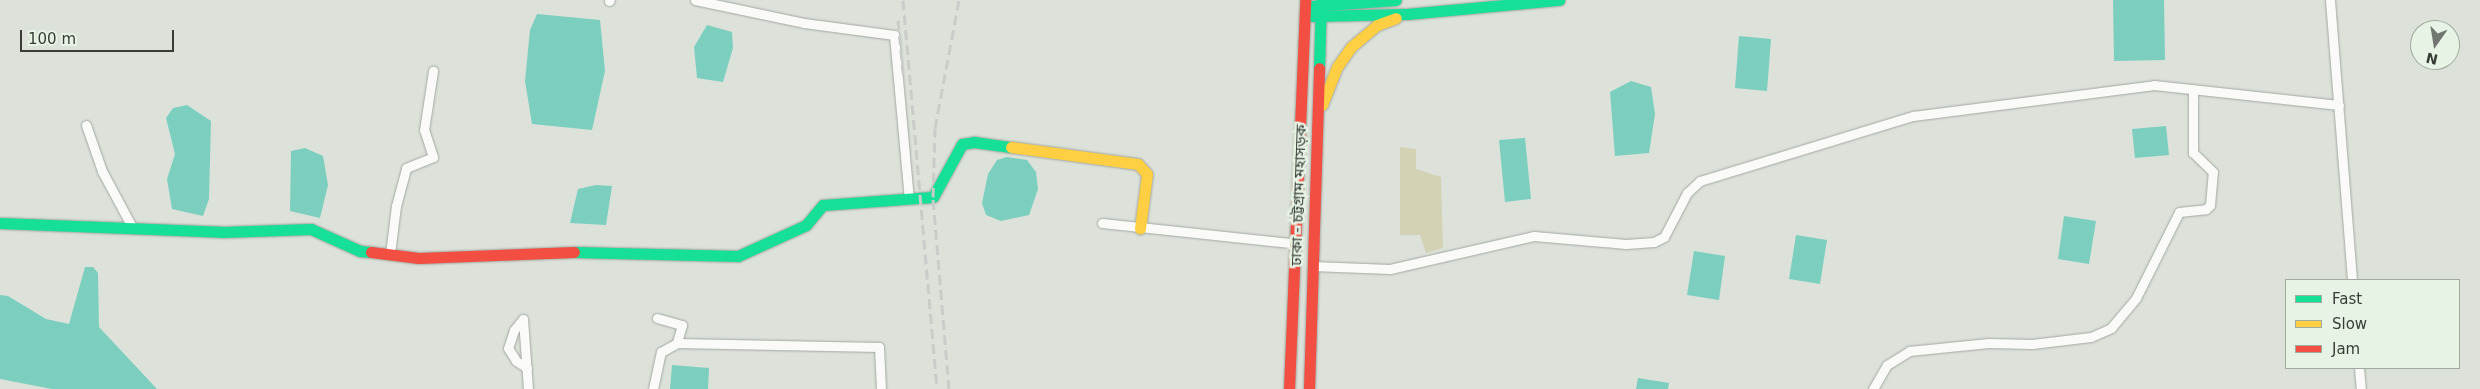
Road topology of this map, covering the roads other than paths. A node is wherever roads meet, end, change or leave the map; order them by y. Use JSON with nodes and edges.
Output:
{"nodes":[{"id":1,"x":695,"y":0,"type":"edge"},
{"id":2,"x":1396,"y":0,"type":"edge"},
{"id":3,"x":1560,"y":0,"type":"edge"},
{"id":4,"x":2330,"y":0,"type":"edge"},
{"id":5,"x":1305,"y":7,"type":"edge"},
{"id":6,"x":1321,"y":7,"type":"edge"},
{"id":7,"x":1407,"y":14,"type":"junction"},
{"id":8,"x":432,"y":71,"type":"dead end"},
{"id":9,"x":2193,"y":89,"type":"junction"},
{"id":10,"x":2338,"y":105,"type":"junction"},
{"id":11,"x":1316,"y":124,"type":"junction"},
{"id":12,"x":86,"y":125,"type":"dead end"},
{"id":13,"x":909,"y":199,"type":"junction"},
{"id":14,"x":1102,"y":223,"type":"dead end"},
{"id":15,"x":0,"y":224,"type":"edge"},
{"id":16,"x":132,"y":227,"type":"junction"},
{"id":17,"x":1140,"y":229,"type":"junction"},
{"id":18,"x":1297,"y":244,"type":"junction"},
{"id":19,"x":390,"y":254,"type":"junction"},
{"id":20,"x":1312,"y":266,"type":"junction"},
{"id":21,"x":2352,"y":279,"type":"edge"},
{"id":22,"x":657,"y":318,"type":"dead end"},
{"id":23,"x":677,"y":343,"type":"junction"},
{"id":24,"x":527,"y":368,"type":"junction"},
{"id":25,"x":2360,"y":369,"type":"edge"},
{"id":26,"x":528,"y":389,"type":"edge"},
{"id":27,"x":653,"y":389,"type":"edge"},
{"id":28,"x":881,"y":389,"type":"edge"},
{"id":29,"x":1289,"y":389,"type":"edge"},
{"id":30,"x":1309,"y":389,"type":"edge"},
{"id":31,"x":1873,"y":389,"type":"edge"},
{"id":32,"x":2361,"y":389,"type":"edge"}],
"edges":[{"from":1,"to":13,"type":"street"},
{"from":2,"to":6,"type":"main road"},
{"from":3,"to":7,"type":"main road"},
{"from":4,"to":10,"type":"street"},
{"from":5,"to":6,"type":"main road"},
{"from":5,"to":18,"type":"main road","name":"ঢাকা - চট্টগ্রাম মহাসড়ক"},
{"from":6,"to":7,"type":"main road"},
{"from":6,"to":11,"type":"main road","name":"ঢাকা - চট্টগ্রাম মহাসড়ক"},
{"from":7,"to":11,"type":"main road"},
{"from":8,"to":19,"type":"street"},
{"from":9,"to":10,"type":"street"},
{"from":9,"to":20,"type":"street"},
{"from":9,"to":31,"type":"street"},
{"from":10,"to":21,"type":"street"},
{"from":11,"to":20,"type":"main road","name":"ঢাকা - চট্টগ্রাম মহাসড়ক"},
{"from":12,"to":16,"type":"street"},
{"from":13,"to":17,"type":"main road"},
{"from":13,"to":19,"type":"main road"},
{"from":14,"to":17,"type":"street"},
{"from":15,"to":16,"type":"main road"},
{"from":16,"to":19,"type":"main road"},
{"from":17,"to":18,"type":"street"},
{"from":18,"to":29,"type":"main road","name":"ঢাকা - চট্টগ্রাম মহাসড়ক"},
{"from":20,"to":30,"type":"main road","name":"ঢাকা - চট্টগ্রাম মহাসড়ক"},
{"from":22,"to":23,"type":"street"},
{"from":23,"to":27,"type":"street"},
{"from":23,"to":28,"type":"street"},
{"from":24,"to":24,"type":"street"},
{"from":24,"to":26,"type":"street"},
{"from":25,"to":32,"type":"street"}]}
